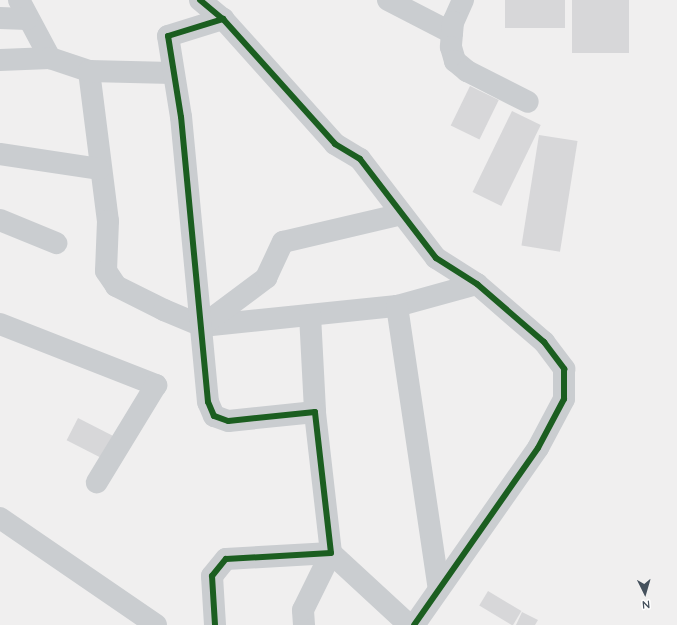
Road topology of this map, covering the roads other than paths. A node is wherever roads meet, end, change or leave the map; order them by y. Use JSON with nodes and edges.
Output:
{"nodes":[{"id":1,"x":200,"y":0,"type":"edge"},
{"id":2,"x":388,"y":0,"type":"edge"},
{"id":3,"x":463,"y":0,"type":"edge"},
{"id":4,"x":23,"y":10,"type":"edge"},
{"id":5,"x":0,"y":18,"type":"edge"},
{"id":6,"x":223,"y":19,"type":"junction"},
{"id":7,"x":452,"y":34,"type":"junction"},
{"id":8,"x":50,"y":58,"type":"junction"},
{"id":9,"x":0,"y":60,"type":"edge"},
{"id":10,"x":89,"y":71,"type":"junction"},
{"id":11,"x":172,"y":73,"type":"junction"},
{"id":12,"x":528,"y":102,"type":"dead end"},
{"id":13,"x":0,"y":154,"type":"edge"},
{"id":14,"x":99,"y":169,"type":"junction"},
{"id":15,"x":402,"y":214,"type":"junction"},
{"id":16,"x":0,"y":220,"type":"edge"},
{"id":17,"x":56,"y":242,"type":"dead end"},
{"id":18,"x":477,"y":284,"type":"junction"},
{"id":19,"x":397,"y":306,"type":"junction"},
{"id":20,"x":310,"y":315,"type":"junction"},
{"id":21,"x":0,"y":324,"type":"edge"},
{"id":22,"x":202,"y":326,"type":"junction"},
{"id":23,"x":315,"y":412,"type":"junction"},
{"id":24,"x":97,"y":482,"type":"dead end"},
{"id":25,"x":0,"y":518,"type":"edge"},
{"id":26,"x":331,"y":553,"type":"junction"},
{"id":27,"x":439,"y":589,"type":"junction"},
{"id":28,"x":156,"y":625,"type":"edge"},
{"id":29,"x":215,"y":625,"type":"edge"},
{"id":30,"x":304,"y":625,"type":"edge"},
{"id":31,"x":410,"y":625,"type":"edge"},
{"id":32,"x":414,"y":625,"type":"edge"}],
"edges":[{"from":1,"to":6,"type":"street"},
{"from":2,"to":7,"type":"street"},
{"from":3,"to":7,"type":"street"},
{"from":4,"to":5,"type":"street"},
{"from":4,"to":8,"type":"street"},
{"from":6,"to":11,"type":"street"},
{"from":6,"to":15,"type":"street"},
{"from":7,"to":12,"type":"street"},
{"from":8,"to":9,"type":"street"},
{"from":8,"to":10,"type":"street"},
{"from":10,"to":11,"type":"street"},
{"from":10,"to":14,"type":"street"},
{"from":11,"to":22,"type":"street"},
{"from":13,"to":14,"type":"street"},
{"from":14,"to":22,"type":"street"},
{"from":15,"to":18,"type":"street"},
{"from":15,"to":22,"type":"street"},
{"from":16,"to":17,"type":"street"},
{"from":18,"to":19,"type":"street"},
{"from":18,"to":27,"type":"street"},
{"from":19,"to":20,"type":"street"},
{"from":19,"to":27,"type":"street"},
{"from":20,"to":22,"type":"street"},
{"from":20,"to":23,"type":"street"},
{"from":21,"to":24,"type":"street"},
{"from":22,"to":23,"type":"street"},
{"from":23,"to":26,"type":"street"},
{"from":25,"to":28,"type":"street"},
{"from":26,"to":29,"type":"street"},
{"from":26,"to":30,"type":"street"},
{"from":26,"to":31,"type":"street"},
{"from":27,"to":32,"type":"street"}]}
